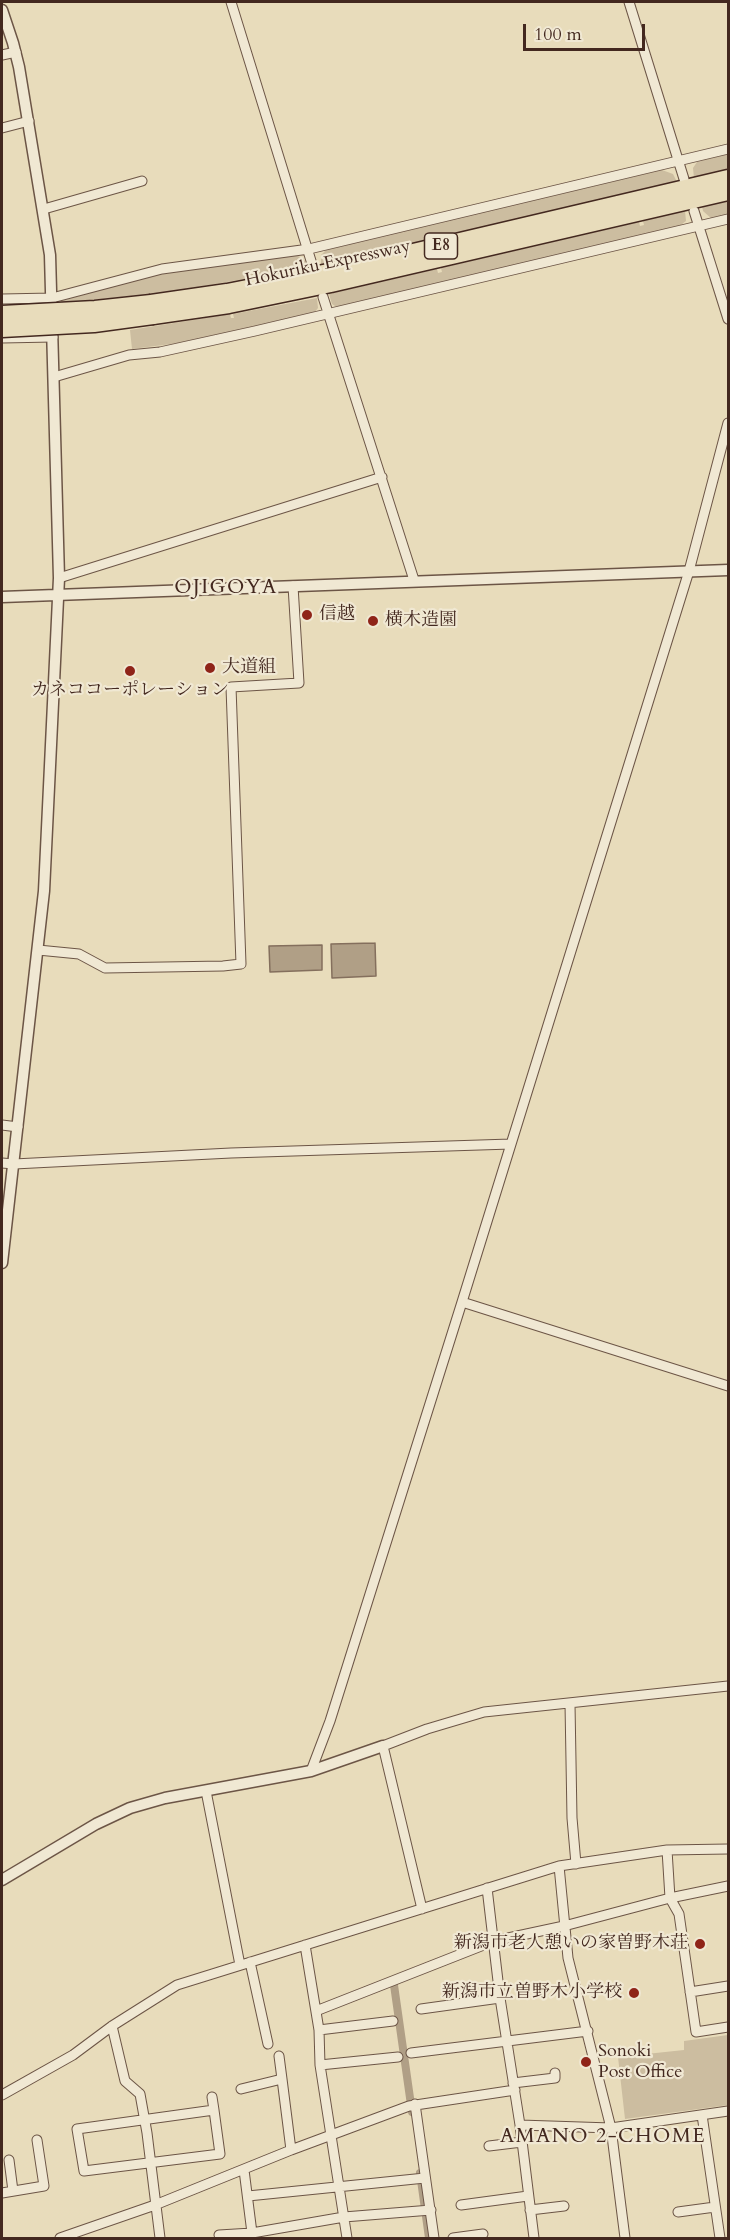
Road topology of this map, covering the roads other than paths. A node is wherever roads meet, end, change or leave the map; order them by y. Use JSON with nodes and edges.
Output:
{"nodes":[{"id":1,"x":231,"y":2,"type":"edge"},
{"id":2,"x":629,"y":2,"type":"edge"},
{"id":3,"x":2,"y":10,"type":"edge"},
{"id":4,"x":16,"y":52,"type":"junction"},
{"id":5,"x":2,"y":55,"type":"edge"},
{"id":6,"x":29,"y":121,"type":"junction"},
{"id":7,"x":2,"y":128,"type":"edge"},
{"id":8,"x":729,"y":149,"type":"edge"},
{"id":9,"x":679,"y":162,"type":"junction"},
{"id":10,"x":729,"y":178,"type":"edge"},
{"id":11,"x":684,"y":179,"type":"dead end"},
{"id":12,"x":142,"y":181,"type":"dead end"},
{"id":13,"x":729,"y":192,"type":"edge"},
{"id":14,"x":44,"y":209,"type":"junction"},
{"id":15,"x":694,"y":211,"type":"dead end"},
{"id":16,"x":729,"y":219,"type":"edge"},
{"id":17,"x":698,"y":225,"type":"junction"},
{"id":18,"x":309,"y":249,"type":"junction"},
{"id":19,"x":312,"y":264,"type":"dead end"},
{"id":20,"x":323,"y":297,"type":"dead end"},
{"id":21,"x":52,"y":298,"type":"junction"},
{"id":22,"x":2,"y":299,"type":"edge"},
{"id":23,"x":152,"y":310,"type":"junction"},
{"id":24,"x":329,"y":313,"type":"junction"},
{"id":25,"x":2,"y":314,"type":"edge"},
{"id":26,"x":729,"y":319,"type":"edge"},
{"id":27,"x":2,"y":329,"type":"edge"},
{"id":28,"x":53,"y":337,"type":"junction"},
{"id":29,"x":2,"y":338,"type":"edge"},
{"id":30,"x":54,"y":376,"type":"junction"},
{"id":31,"x":729,"y":423,"type":"edge"},
{"id":32,"x":382,"y":477,"type":"junction"},
{"id":33,"x":729,"y":570,"type":"edge"},
{"id":34,"x":689,"y":571,"type":"junction"},
{"id":35,"x":59,"y":578,"type":"junction"},
{"id":36,"x":414,"y":580,"type":"junction"},
{"id":37,"x":293,"y":586,"type":"junction"},
{"id":38,"x":58,"y":596,"type":"junction"},
{"id":39,"x":2,"y":597,"type":"edge"},
{"id":40,"x":38,"y":950,"type":"junction"},
{"id":41,"x":2,"y":1125,"type":"edge"},
{"id":42,"x":18,"y":1127,"type":"junction"},
{"id":43,"x":511,"y":1144,"type":"junction"},
{"id":44,"x":2,"y":1163,"type":"edge"},
{"id":45,"x":14,"y":1164,"type":"junction"},
{"id":46,"x":2,"y":1263,"type":"edge"},
{"id":47,"x":462,"y":1302,"type":"junction"},
{"id":48,"x":729,"y":1386,"type":"edge"},
{"id":49,"x":729,"y":1686,"type":"edge"},
{"id":50,"x":570,"y":1704,"type":"junction"},
{"id":51,"x":383,"y":1746,"type":"junction"},
{"id":52,"x":311,"y":1771,"type":"junction"},
{"id":53,"x":206,"y":1791,"type":"junction"},
{"id":54,"x":729,"y":1849,"type":"edge"},
{"id":55,"x":667,"y":1850,"type":"junction"},
{"id":56,"x":576,"y":1864,"type":"junction"},
{"id":57,"x":559,"y":1866,"type":"junction"},
{"id":58,"x":2,"y":1880,"type":"edge"},
{"id":59,"x":729,"y":1886,"type":"edge"},
{"id":60,"x":487,"y":1888,"type":"junction"},
{"id":61,"x":670,"y":1898,"type":"junction"},
{"id":62,"x":422,"y":1909,"type":"junction"},
{"id":63,"x":564,"y":1926,"type":"junction"},
{"id":64,"x":494,"y":1941,"type":"junction"},
{"id":65,"x":305,"y":1945,"type":"junction"},
{"id":66,"x":245,"y":1964,"type":"junction"},
{"id":67,"x":729,"y":1986,"type":"edge"},
{"id":68,"x":690,"y":1992,"type":"junction"},
{"id":69,"x":500,"y":1998,"type":"junction"},
{"id":70,"x":421,"y":2009,"type":"dead end"},
{"id":71,"x":316,"y":2011,"type":"junction"},
{"id":72,"x":393,"y":2021,"type":"dead end"},
{"id":73,"x":112,"y":2026,"type":"junction"},
{"id":74,"x":729,"y":2027,"type":"edge"},
{"id":75,"x":319,"y":2030,"type":"junction"},
{"id":76,"x":588,"y":2031,"type":"junction"},
{"id":77,"x":507,"y":2040,"type":"junction"},
{"id":78,"x":268,"y":2044,"type":"dead end"},
{"id":79,"x":411,"y":2053,"type":"dead end"},
{"id":80,"x":279,"y":2056,"type":"dead end"},
{"id":81,"x":398,"y":2057,"type":"dead end"},
{"id":82,"x":320,"y":2065,"type":"junction"},
{"id":83,"x":555,"y":2073,"type":"dead end"},
{"id":84,"x":282,"y":2079,"type":"junction"},
{"id":85,"x":514,"y":2086,"type":"junction"},
{"id":86,"x":241,"y":2089,"type":"dead end"},
{"id":87,"x":2,"y":2095,"type":"edge"},
{"id":88,"x":212,"y":2097,"type":"dead end"},
{"id":89,"x":415,"y":2104,"type":"junction"},
{"id":90,"x":214,"y":2110,"type":"junction"},
{"id":91,"x":729,"y":2111,"type":"edge"},
{"id":92,"x":702,"y":2115,"type":"junction"},
{"id":93,"x":143,"y":2118,"type":"junction"},
{"id":94,"x":520,"y":2125,"type":"junction"},
{"id":95,"x":610,"y":2128,"type":"junction"},
{"id":96,"x":332,"y":2136,"type":"junction"},
{"id":97,"x":37,"y":2140,"type":"dead end"},
{"id":98,"x":522,"y":2142,"type":"junction"},
{"id":99,"x":489,"y":2146,"type":"dead end"},
{"id":100,"x":291,"y":2150,"type":"junction"},
{"id":101,"x":9,"y":2160,"type":"dead end"},
{"id":102,"x":151,"y":2164,"type":"junction"},
{"id":103,"x":244,"y":2170,"type":"junction"},
{"id":104,"x":425,"y":2178,"type":"junction"},
{"id":105,"x":340,"y":2187,"type":"junction"},
{"id":106,"x":13,"y":2191,"type":"junction"},
{"id":107,"x":2,"y":2193,"type":"edge"},
{"id":108,"x":248,"y":2196,"type":"junction"},
{"id":109,"x":528,"y":2196,"type":"junction"},
{"id":110,"x":155,"y":2205,"type":"junction"},
{"id":111,"x":461,"y":2205,"type":"dead end"},
{"id":112,"x":564,"y":2206,"type":"dead end"},
{"id":113,"x":716,"y":2207,"type":"junction"},
{"id":114,"x":431,"y":2210,"type":"junction"},
{"id":115,"x":530,"y":2210,"type":"junction"},
{"id":116,"x":678,"y":2212,"type":"dead end"},
{"id":117,"x":344,"y":2217,"type":"junction"},
{"id":118,"x":483,"y":2234,"type":"dead end"},
{"id":119,"x":219,"y":2235,"type":"dead end"},
{"id":120,"x":252,"y":2236,"type":"edge"},
{"id":121,"x":60,"y":2238,"type":"edge"},
{"id":122,"x":160,"y":2238,"type":"edge"},
{"id":123,"x":347,"y":2238,"type":"edge"},
{"id":124,"x":435,"y":2238,"type":"edge"},
{"id":125,"x":453,"y":2238,"type":"edge"},
{"id":126,"x":534,"y":2238,"type":"edge"},
{"id":127,"x":626,"y":2238,"type":"edge"},
{"id":128,"x":720,"y":2238,"type":"edge"}],
"edges":[{"from":1,"to":18,"type":"street"},
{"from":2,"to":9,"type":"street"},
{"from":3,"to":4,"type":"street"},
{"from":4,"to":5,"type":"street"},
{"from":4,"to":6,"type":"street"},
{"from":6,"to":7,"type":"street"},
{"from":6,"to":14,"type":"street"},
{"from":8,"to":9,"type":"street"},
{"from":9,"to":11,"type":"street"},
{"from":9,"to":18,"type":"street"},
{"from":10,"to":23,"type":"highway","name":"Hokuriku Expressway","number":"E8"},
{"from":12,"to":14,"type":"street"},
{"from":13,"to":23,"type":"highway","name":"Hokuriku Expressway","number":"E8"},
{"from":14,"to":21,"type":"street"},
{"from":15,"to":17,"type":"street"},
{"from":16,"to":17,"type":"street"},
{"from":17,"to":24,"type":"street"},
{"from":17,"to":26,"type":"street"},
{"from":18,"to":19,"type":"street"},
{"from":18,"to":21,"type":"street"},
{"from":20,"to":24,"type":"street"},
{"from":21,"to":22,"type":"street"},
{"from":21,"to":28,"type":"street"},
{"from":23,"to":25,"type":"highway","name":"Hokuriku Expressway","number":"E8","bridge":true},
{"from":23,"to":27,"type":"highway","name":"Hokuriku Expressway","number":"E8","bridge":true},
{"from":24,"to":30,"type":"street"},
{"from":24,"to":32,"type":"street"},
{"from":28,"to":29,"type":"street"},
{"from":28,"to":30,"type":"street"},
{"from":30,"to":35,"type":"street"},
{"from":31,"to":34,"type":"street"},
{"from":32,"to":35,"type":"street"},
{"from":32,"to":36,"type":"street"},
{"from":33,"to":34,"type":"street"},
{"from":34,"to":36,"type":"street"},
{"from":34,"to":43,"type":"street"},
{"from":35,"to":38,"type":"street"},
{"from":36,"to":37,"type":"street"},
{"from":37,"to":38,"type":"street"},
{"from":37,"to":40,"type":"street"},
{"from":38,"to":39,"type":"street"},
{"from":38,"to":40,"type":"street"},
{"from":40,"to":42,"type":"street"},
{"from":41,"to":42,"type":"street"},
{"from":42,"to":45,"type":"street"},
{"from":43,"to":45,"type":"street"},
{"from":43,"to":47,"type":"street"},
{"from":44,"to":45,"type":"street"},
{"from":45,"to":46,"type":"street"},
{"from":47,"to":48,"type":"street"},
{"from":47,"to":52,"type":"street"},
{"from":49,"to":50,"type":"street"},
{"from":50,"to":51,"type":"street"},
{"from":50,"to":56,"type":"street"},
{"from":51,"to":52,"type":"street"},
{"from":51,"to":62,"type":"street"},
{"from":52,"to":53,"type":"street"},
{"from":53,"to":58,"type":"street"},
{"from":53,"to":66,"type":"street"},
{"from":54,"to":55,"type":"street"},
{"from":55,"to":56,"type":"street"},
{"from":55,"to":61,"type":"street"},
{"from":56,"to":57,"type":"street"},
{"from":57,"to":60,"type":"street"},
{"from":57,"to":63,"type":"street"},
{"from":59,"to":61,"type":"street"},
{"from":60,"to":62,"type":"street"},
{"from":60,"to":64,"type":"street"},
{"from":61,"to":63,"type":"street"},
{"from":61,"to":68,"type":"street"},
{"from":62,"to":65,"type":"street"},
{"from":63,"to":64,"type":"street"},
{"from":63,"to":76,"type":"street"},
{"from":64,"to":69,"type":"street"},
{"from":64,"to":71,"type":"street"},
{"from":65,"to":66,"type":"street"},
{"from":65,"to":71,"type":"street"},
{"from":66,"to":73,"type":"street"},
{"from":66,"to":78,"type":"street"},
{"from":67,"to":68,"type":"street"},
{"from":68,"to":74,"type":"street"},
{"from":69,"to":70,"type":"street"},
{"from":69,"to":77,"type":"street"},
{"from":71,"to":75,"type":"street"},
{"from":72,"to":75,"type":"street"},
{"from":73,"to":87,"type":"street"},
{"from":73,"to":93,"type":"street"},
{"from":75,"to":82,"type":"street"},
{"from":76,"to":77,"type":"street"},
{"from":76,"to":95,"type":"street"},
{"from":77,"to":79,"type":"street"},
{"from":77,"to":85,"type":"street"},
{"from":80,"to":84,"type":"street"},
{"from":81,"to":82,"type":"street"},
{"from":82,"to":96,"type":"street"},
{"from":83,"to":85,"type":"street"},
{"from":84,"to":86,"type":"street"},
{"from":84,"to":100,"type":"street"},
{"from":85,"to":89,"type":"street"},
{"from":85,"to":94,"type":"street"},
{"from":88,"to":90,"type":"street"},
{"from":89,"to":96,"type":"street"},
{"from":89,"to":104,"type":"street"},
{"from":90,"to":93,"type":"street"},
{"from":90,"to":102,"type":"street"},
{"from":91,"to":92,"type":"street"},
{"from":92,"to":95,"type":"street"},
{"from":92,"to":113,"type":"street"},
{"from":93,"to":102,"type":"street"},
{"from":93,"to":102,"type":"street"},
{"from":94,"to":95,"type":"street"},
{"from":94,"to":98,"type":"street"},
{"from":95,"to":127,"type":"street"},
{"from":96,"to":100,"type":"street"},
{"from":96,"to":105,"type":"street"},
{"from":97,"to":106,"type":"street"},
{"from":98,"to":99,"type":"street"},
{"from":98,"to":109,"type":"street"},
{"from":100,"to":103,"type":"street"},
{"from":101,"to":106,"type":"street"},
{"from":102,"to":110,"type":"street"},
{"from":103,"to":108,"type":"street"},
{"from":103,"to":110,"type":"street"},
{"from":104,"to":105,"type":"street"},
{"from":104,"to":114,"type":"street"},
{"from":105,"to":108,"type":"street"},
{"from":105,"to":117,"type":"street"},
{"from":106,"to":107,"type":"street"},
{"from":108,"to":120,"type":"street"},
{"from":109,"to":111,"type":"street"},
{"from":109,"to":115,"type":"street"},
{"from":110,"to":121,"type":"street"},
{"from":110,"to":122,"type":"street"},
{"from":112,"to":115,"type":"street"},
{"from":113,"to":116,"type":"street"},
{"from":113,"to":128,"type":"street"},
{"from":114,"to":117,"type":"street"},
{"from":114,"to":124,"type":"street"},
{"from":115,"to":126,"type":"street"},
{"from":117,"to":120,"type":"street"},
{"from":117,"to":123,"type":"street"},
{"from":118,"to":125,"type":"street"},
{"from":119,"to":120,"type":"street"}]}
